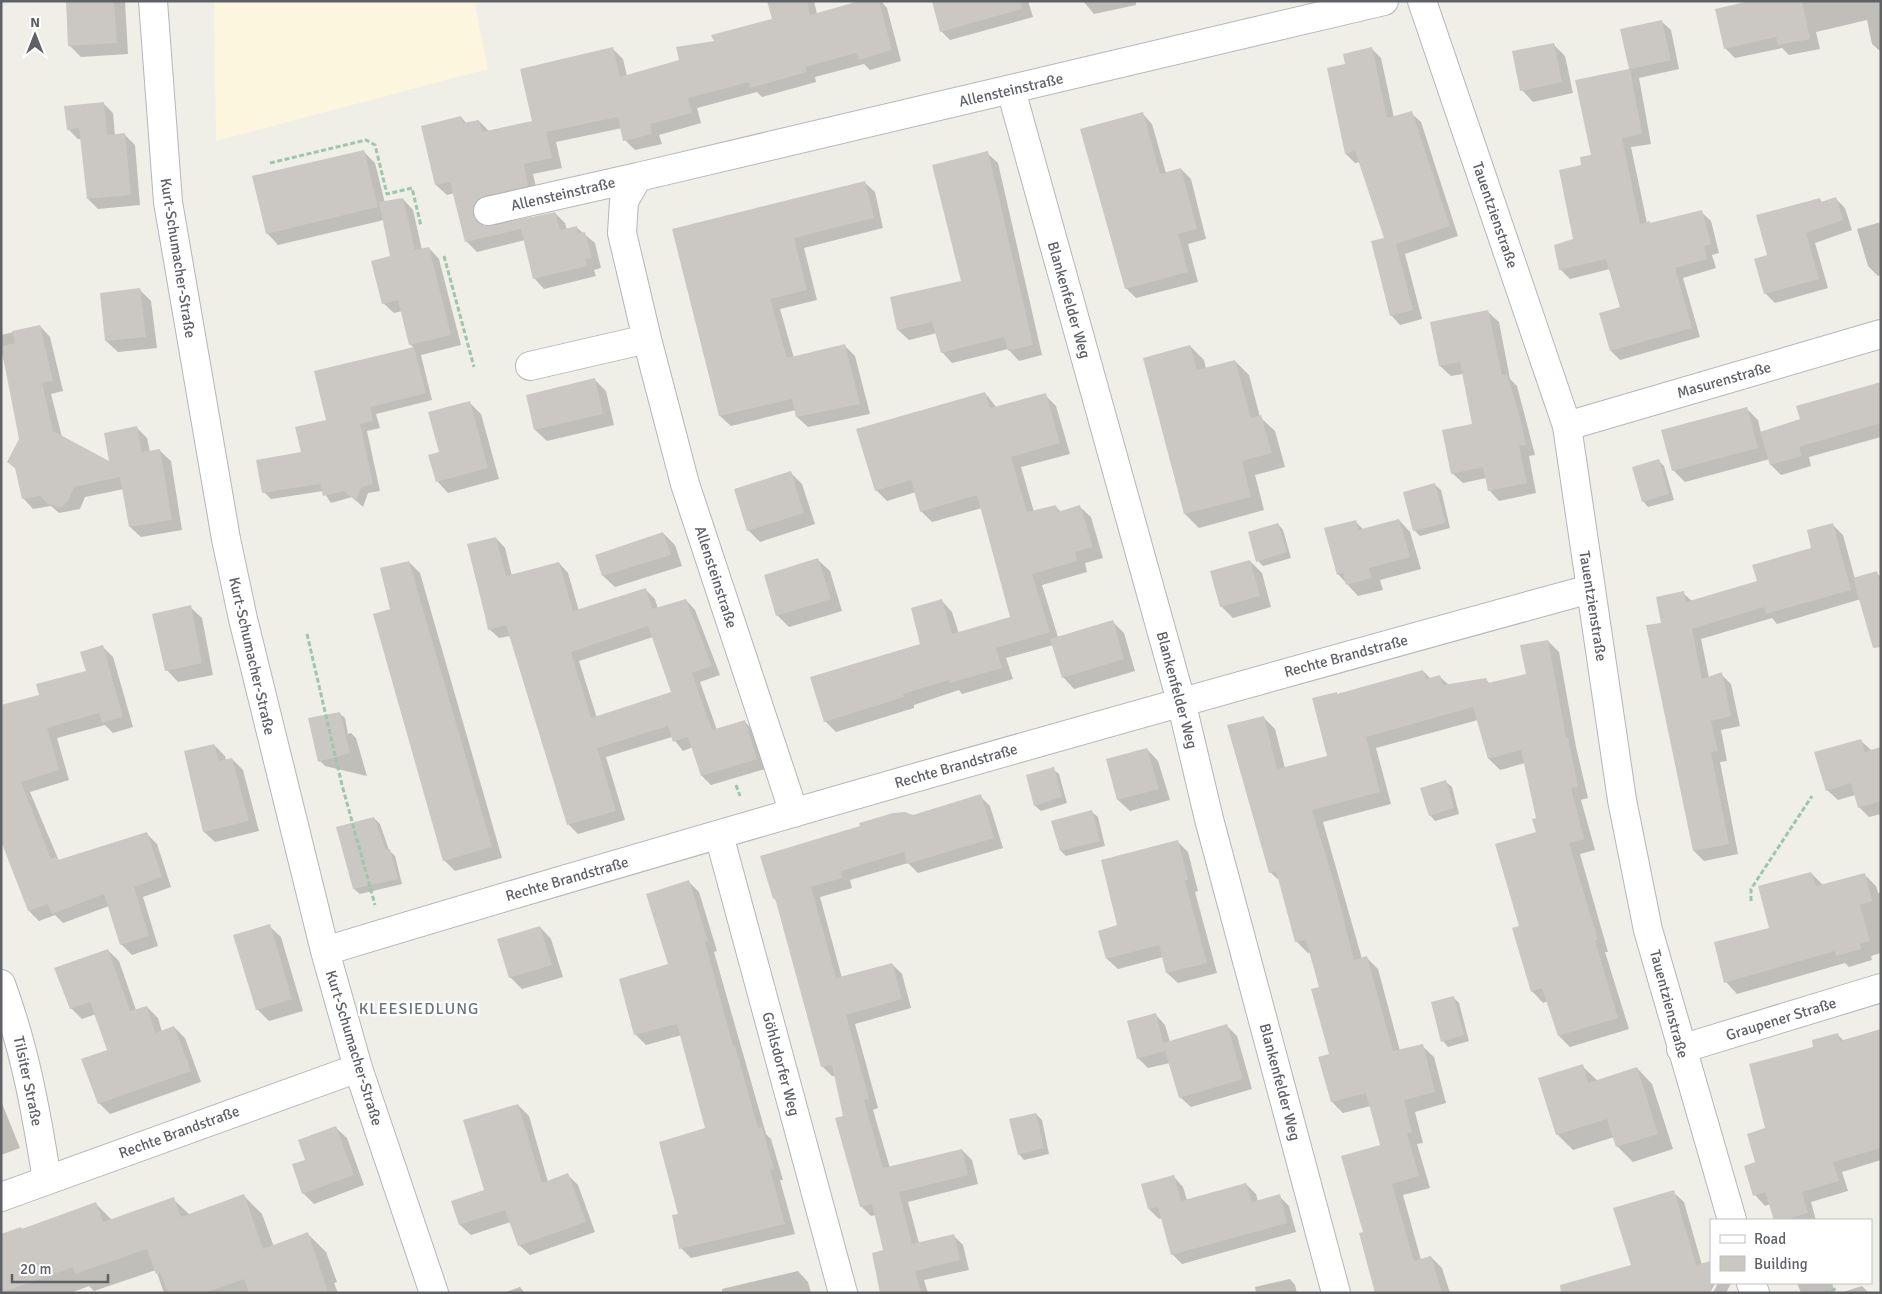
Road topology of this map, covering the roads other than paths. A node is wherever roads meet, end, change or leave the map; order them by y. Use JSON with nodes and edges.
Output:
{"nodes":[{"id":1,"x":153,"y":1,"type":"edge"},
{"id":2,"x":1384,"y":1,"type":"edge"},
{"id":3,"x":1422,"y":1,"type":"edge"},
{"id":4,"x":1011,"y":90,"type":"junction"},
{"id":5,"x":638,"y":177,"type":"junction"},
{"id":6,"x":488,"y":211,"type":"dead end"},
{"id":7,"x":1881,"y":334,"type":"edge"},
{"id":8,"x":647,"y":339,"type":"junction"},
{"id":9,"x":530,"y":366,"type":"dead end"},
{"id":10,"x":1567,"y":426,"type":"junction"},
{"id":11,"x":1590,"y":589,"type":"junction"},
{"id":12,"x":1181,"y":701,"type":"junction"},
{"id":13,"x":794,"y":813,"type":"junction"},
{"id":14,"x":719,"y":835,"type":"junction"},
{"id":15,"x":325,"y":951,"type":"junction"},
{"id":16,"x":1,"y":984,"type":"edge"},
{"id":17,"x":1881,"y":988,"type":"edge"},
{"id":18,"x":1681,"y":1049,"type":"junction"},
{"id":19,"x":358,"y":1068,"type":"junction"},
{"id":20,"x":47,"y":1180,"type":"junction"},
{"id":21,"x":1,"y":1197,"type":"edge"},
{"id":22,"x":1732,"y":1219,"type":"edge"},
{"id":23,"x":434,"y":1293,"type":"edge"},
{"id":24,"x":844,"y":1293,"type":"edge"},
{"id":25,"x":1336,"y":1293,"type":"edge"}],
"edges":[{"from":1,"to":15,"type":"street","name":"Kurt-Schumacher-Straße"},
{"from":2,"to":4,"type":"street","name":"Allensteinstraße"},
{"from":3,"to":10,"type":"street","name":"Tauentzienstraße"},
{"from":4,"to":5,"type":"street","name":"Allensteinstraße"},
{"from":4,"to":12,"type":"street","name":"Blankenfelder Weg"},
{"from":5,"to":6,"type":"street","name":"Allensteinstraße"},
{"from":5,"to":8,"type":"street","name":"Allensteinstraße"},
{"from":7,"to":10,"type":"street","name":"Masurenstraße"},
{"from":8,"to":9,"type":"street"},
{"from":8,"to":13,"type":"street","name":"Allensteinstraße"},
{"from":10,"to":11,"type":"street","name":"Tauentzienstraße"},
{"from":11,"to":12,"type":"street","name":"Rechte Brandstraße"},
{"from":11,"to":18,"type":"street","name":"Tauentzienstraße"},
{"from":12,"to":13,"type":"street","name":"Rechte Brandstraße"},
{"from":12,"to":25,"type":"street","name":"Blankenfelder Weg"},
{"from":13,"to":14,"type":"street","name":"Rechte Brandstraße"},
{"from":14,"to":15,"type":"street","name":"Rechte Brandstraße"},
{"from":14,"to":24,"type":"street","name":"Göhlsdorfer Weg"},
{"from":15,"to":19,"type":"street","name":"Kurt-Schumacher-Straße"},
{"from":16,"to":20,"type":"street","name":"Tilsiter Straße"},
{"from":17,"to":18,"type":"street","name":"Graupener Straße"},
{"from":18,"to":22,"type":"street","name":"Tauentzienstraße"},
{"from":19,"to":20,"type":"street","name":"Rechte Brandstraße"},
{"from":19,"to":23,"type":"street","name":"Kurt-Schumacher-Straße"},
{"from":20,"to":21,"type":"street","name":"Rechte Brandstraße"}]}
